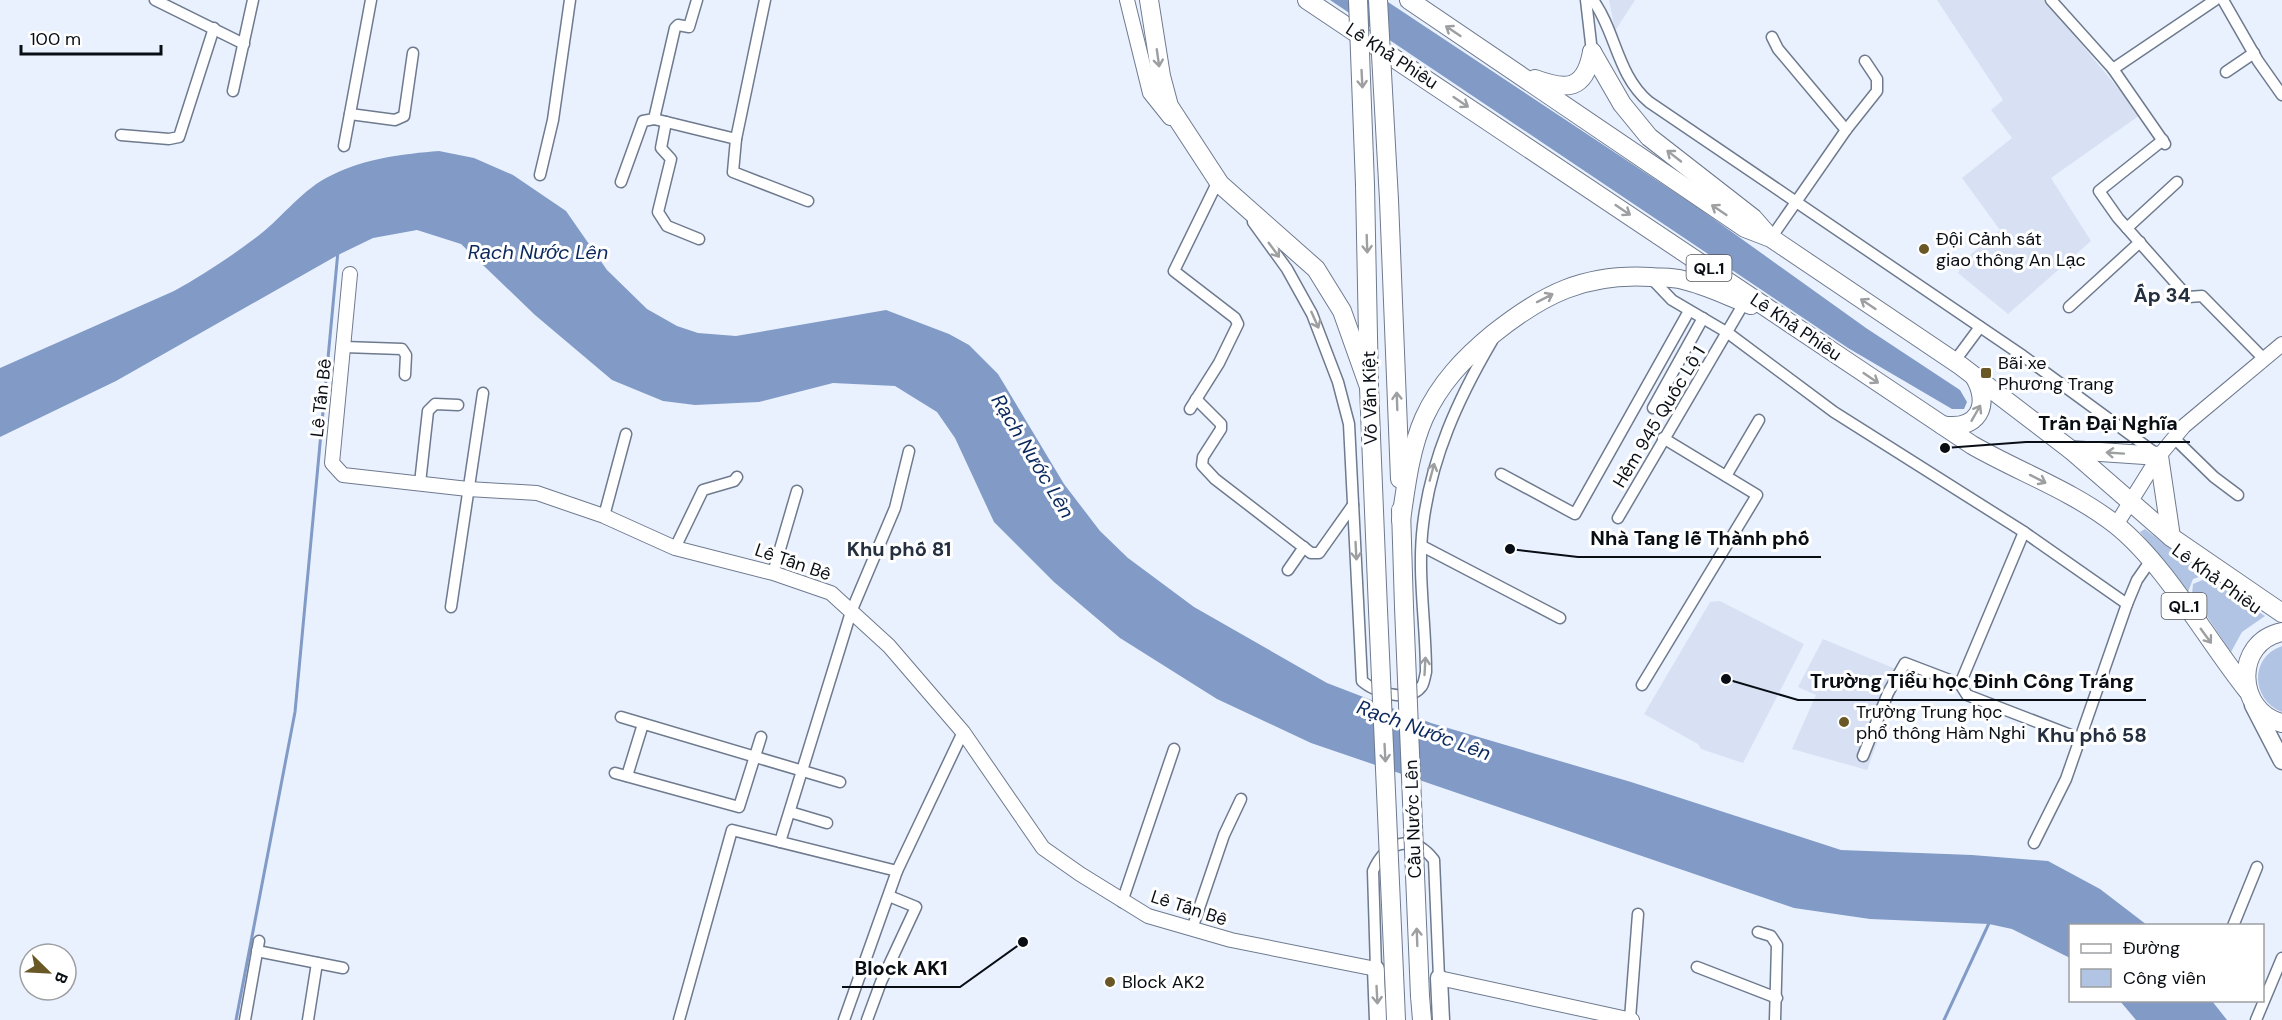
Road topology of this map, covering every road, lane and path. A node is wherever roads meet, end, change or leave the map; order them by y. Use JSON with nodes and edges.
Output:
{"nodes":[{"id":1,"x":155,"y":0,"type":"edge"},
{"id":2,"x":253,"y":0,"type":"edge"},
{"id":3,"x":371,"y":0,"type":"edge"},
{"id":4,"x":570,"y":0,"type":"edge"},
{"id":5,"x":697,"y":0,"type":"edge"},
{"id":6,"x":765,"y":0,"type":"edge"},
{"id":7,"x":1127,"y":0,"type":"edge"},
{"id":8,"x":1149,"y":0,"type":"edge"},
{"id":9,"x":1306,"y":0,"type":"edge"},
{"id":10,"x":1358,"y":0,"type":"edge"},
{"id":11,"x":1378,"y":0,"type":"edge"},
{"id":12,"x":1386,"y":0,"type":"edge"},
{"id":13,"x":1409,"y":0,"type":"edge"},
{"id":14,"x":1586,"y":0,"type":"edge"},
{"id":15,"x":1593,"y":0,"type":"edge"},
{"id":16,"x":2051,"y":0,"type":"edge"},
{"id":17,"x":2216,"y":0,"type":"edge"},
{"id":18,"x":2223,"y":0,"type":"edge"},
{"id":19,"x":214,"y":28,"type":"junction"},
{"id":20,"x":1772,"y":37,"type":"dead end"},
{"id":21,"x":244,"y":44,"type":"junction"},
{"id":22,"x":1592,"y":52,"type":"junction"},
{"id":23,"x":413,"y":53,"type":"dead end"},
{"id":24,"x":2254,"y":53,"type":"junction"},
{"id":25,"x":1865,"y":61,"type":"dead end"},
{"id":26,"x":2113,"y":69,"type":"junction"},
{"id":27,"x":2226,"y":72,"type":"dead end"},
{"id":28,"x":1515,"y":73,"type":"junction"},
{"id":29,"x":2278,"y":80,"type":"edge"},
{"id":30,"x":232,"y":90,"type":"dead end"},
{"id":31,"x":2282,"y":95,"type":"edge"},
{"id":32,"x":350,"y":114,"type":"junction"},
{"id":33,"x":654,"y":119,"type":"junction"},
{"id":34,"x":666,"y":122,"type":"junction"},
{"id":35,"x":1846,"y":130,"type":"junction"},
{"id":36,"x":121,"y":135,"type":"dead end"},
{"id":37,"x":736,"y":139,"type":"junction"},
{"id":38,"x":344,"y":146,"type":"dead end"},
{"id":39,"x":1194,"y":147,"type":"junction"},
{"id":40,"x":540,"y":175,"type":"dead end"},
{"id":41,"x":1218,"y":181,"type":"junction"},
{"id":42,"x":621,"y":182,"type":"dead end"},
{"id":43,"x":2177,"y":182,"type":"dead end"},
{"id":44,"x":1235,"y":198,"type":"junction"},
{"id":45,"x":1389,"y":200,"type":"junction"},
{"id":46,"x":807,"y":201,"type":"dead end"},
{"id":47,"x":1796,"y":202,"type":"junction"},
{"id":48,"x":2127,"y":228,"type":"junction"},
{"id":49,"x":1771,"y":238,"type":"junction"},
{"id":50,"x":699,"y":239,"type":"dead end"},
{"id":51,"x":2140,"y":242,"type":"junction"},
{"id":52,"x":1308,"y":261,"type":"junction"},
{"id":53,"x":1287,"y":269,"type":"junction"},
{"id":54,"x":350,"y":274,"type":"dead end"},
{"id":55,"x":1650,"y":277,"type":"junction"},
{"id":56,"x":1744,"y":303,"type":"junction"},
{"id":57,"x":2069,"y":307,"type":"dead end"},
{"id":58,"x":1689,"y":311,"type":"junction"},
{"id":59,"x":1703,"y":318,"type":"junction"},
{"id":60,"x":1786,"y":320,"type":"junction"},
{"id":61,"x":1980,"y":327,"type":"junction"},
{"id":62,"x":1728,"y":333,"type":"junction"},
{"id":63,"x":2282,"y":344,"type":"edge"},
{"id":64,"x":344,"y":347,"type":"junction"},
{"id":65,"x":2263,"y":358,"type":"junction"},
{"id":66,"x":1954,"y":362,"type":"junction"},
{"id":67,"x":1468,"y":367,"type":"junction"},
{"id":68,"x":405,"y":375,"type":"dead end"},
{"id":69,"x":1974,"y":376,"type":"junction"},
{"id":70,"x":1369,"y":387,"type":"junction"},
{"id":71,"x":483,"y":393,"type":"dead end"},
{"id":72,"x":458,"y":405,"type":"dead end"},
{"id":73,"x":1653,"y":408,"type":"dead end"},
{"id":74,"x":1759,"y":420,"type":"dead end"},
{"id":75,"x":1942,"y":425,"type":"junction"},
{"id":76,"x":626,"y":434,"type":"dead end"},
{"id":77,"x":1663,"y":438,"type":"junction"},
{"id":78,"x":2174,"y":438,"type":"junction"},
{"id":79,"x":2071,"y":450,"type":"junction"},
{"id":80,"x":909,"y":451,"type":"dead end"},
{"id":81,"x":2159,"y":456,"type":"junction"},
{"id":82,"x":1501,"y":474,"type":"dead end"},
{"id":83,"x":1726,"y":476,"type":"junction"},
{"id":84,"x":737,"y":477,"type":"dead end"},
{"id":85,"x":420,"y":483,"type":"junction"},
{"id":86,"x":468,"y":489,"type":"junction"},
{"id":87,"x":797,"y":491,"type":"dead end"},
{"id":88,"x":2238,"y":495,"type":"dead end"},
{"id":89,"x":2131,"y":504,"type":"junction"},
{"id":90,"x":1353,"y":505,"type":"junction"},
{"id":91,"x":604,"y":516,"type":"junction"},
{"id":92,"x":1618,"y":518,"type":"dead end"},
{"id":93,"x":1401,"y":520,"type":"junction"},
{"id":94,"x":2116,"y":525,"type":"junction"},
{"id":95,"x":2024,"y":532,"type":"junction"},
{"id":96,"x":2171,"y":537,"type":"junction"},
{"id":97,"x":1422,"y":546,"type":"junction"},
{"id":98,"x":675,"y":548,"type":"junction"},
{"id":99,"x":1304,"y":548,"type":"junction"},
{"id":100,"x":2151,"y":560,"type":"junction"},
{"id":101,"x":1288,"y":570,"type":"dead end"},
{"id":102,"x":773,"y":573,"type":"junction"},
{"id":103,"x":2127,"y":604,"type":"junction"},
{"id":104,"x":452,"y":607,"type":"dead end"},
{"id":105,"x":1404,"y":607,"type":"joint"},
{"id":106,"x":1378,"y":610,"type":"joint"},
{"id":107,"x":851,"y":612,"type":"junction"},
{"id":108,"x":2282,"y":613,"type":"edge"},
{"id":109,"x":1560,"y":618,"type":"dead end"},
{"id":110,"x":2282,"y":625,"type":"edge"},
{"id":111,"x":2282,"y":632,"type":"edge"},
{"id":112,"x":1960,"y":684,"type":"junction"},
{"id":113,"x":1641,"y":685,"type":"dead end"},
{"id":114,"x":2248,"y":695,"type":"junction"},
{"id":115,"x":621,"y":717,"type":"dead end"},
{"id":116,"x":2282,"y":723,"type":"edge"},
{"id":117,"x":643,"y":724,"type":"junction"},
{"id":118,"x":963,"y":732,"type":"junction"},
{"id":119,"x":761,"y":737,"type":"dead end"},
{"id":120,"x":2081,"y":739,"type":"junction"},
{"id":121,"x":1174,"y":750,"type":"dead end"},
{"id":122,"x":1863,"y":756,"type":"dead end"},
{"id":123,"x":755,"y":757,"type":"junction"},
{"id":124,"x":2282,"y":761,"type":"edge"},
{"id":125,"x":802,"y":771,"type":"junction"},
{"id":126,"x":615,"y":773,"type":"dead end"},
{"id":127,"x":627,"y":776,"type":"junction"},
{"id":128,"x":840,"y":782,"type":"dead end"},
{"id":129,"x":1241,"y":799,"type":"dead end"},
{"id":130,"x":789,"y":812,"type":"junction"},
{"id":131,"x":827,"y":823,"type":"dead end"},
{"id":132,"x":780,"y":842,"type":"junction"},
{"id":133,"x":2034,"y":843,"type":"dead end"},
{"id":134,"x":1414,"y":844,"type":"junction"},
{"id":135,"x":2258,"y":867,"type":"dead end"},
{"id":136,"x":897,"y":871,"type":"junction"},
{"id":137,"x":889,"y":896,"type":"junction"},
{"id":138,"x":1122,"y":902,"type":"junction"},
{"id":139,"x":1638,"y":914,"type":"dead end"},
{"id":140,"x":2234,"y":924,"type":"edge"},
{"id":141,"x":1192,"y":929,"type":"junction"},
{"id":142,"x":1758,"y":932,"type":"dead end"},
{"id":143,"x":2282,"y":958,"type":"edge"},
{"id":144,"x":317,"y":963,"type":"junction"},
{"id":145,"x":1697,"y":967,"type":"dead end"},
{"id":146,"x":343,"y":968,"type":"dead end"},
{"id":147,"x":1376,"y":969,"type":"junction"},
{"id":148,"x":1439,"y":978,"type":"junction"},
{"id":149,"x":1777,"y":998,"type":"junction"},
{"id":150,"x":2264,"y":1001,"type":"edge"},
{"id":151,"x":2264,"y":1002,"type":"edge"},
{"id":152,"x":245,"y":1020,"type":"edge"},
{"id":153,"x":308,"y":1020,"type":"edge"},
{"id":154,"x":679,"y":1020,"type":"edge"},
{"id":155,"x":844,"y":1020,"type":"edge"},
{"id":156,"x":867,"y":1020,"type":"edge"},
{"id":157,"x":1378,"y":1020,"type":"edge"},
{"id":158,"x":1396,"y":1020,"type":"edge"},
{"id":159,"x":1422,"y":1020,"type":"edge"},
{"id":160,"x":1441,"y":1020,"type":"edge"},
{"id":161,"x":1631,"y":1020,"type":"edge"},
{"id":162,"x":1775,"y":1020,"type":"edge"},
{"id":163,"x":2256,"y":1020,"type":"edge"}],
"edges":[{"from":1,"to":19,"type":"street"},
{"from":2,"to":21,"type":"street"},
{"from":3,"to":32,"type":"street"},
{"from":4,"to":40,"type":"street"},
{"from":5,"to":33,"type":"street"},
{"from":6,"to":37,"type":"street"},
{"from":7,"to":39,"type":"street"},
{"from":8,"to":39,"type":"highway","one_way":true},
{"from":9,"to":60,"type":"highway","name":"Lê Khả Phiêu","number":"QL.1","one_way":true},
{"from":10,"to":70,"type":"highway","name":"Võ Văn Kiệt","one_way":true,"bridge":true},
{"from":11,"to":45,"type":"highway","bridge":true},
{"from":12,"to":45,"type":"highway","bridge":true},
{"from":28,"to":13,"type":"highway","name":"Lê Khả Phiêu","number":"QL.1","one_way":true},
{"from":14,"to":22,"type":"street"},
{"from":15,"to":47,"type":"street"},
{"from":16,"to":26,"type":"street"},
{"from":17,"to":26,"type":"street"},
{"from":18,"to":24,"type":"street"},
{"from":19,"to":21,"type":"street"},
{"from":19,"to":36,"type":"street"},
{"from":20,"to":35,"type":"street"},
{"from":21,"to":30,"type":"street"},
{"from":22,"to":28,"type":"highway"},
{"from":49,"to":22,"type":"highway","one_way":true},
{"from":23,"to":32,"type":"street"},
{"from":24,"to":27,"type":"street"},
{"from":24,"to":29,"type":"street"},
{"from":25,"to":35,"type":"street"},
{"from":26,"to":48,"type":"street"},
{"from":49,"to":28,"type":"highway","name":"Lê Khả Phiêu","number":"QL.1","one_way":true},
{"from":29,"to":31,"type":"street"},
{"from":32,"to":38,"type":"street"},
{"from":33,"to":34,"type":"street"},
{"from":33,"to":42,"type":"street"},
{"from":34,"to":37,"type":"street"},
{"from":34,"to":50,"type":"street"},
{"from":35,"to":47,"type":"street"},
{"from":37,"to":46,"type":"street"},
{"from":39,"to":41,"type":"highway"},
{"from":41,"to":44,"type":"highway"},
{"from":41,"to":99,"type":"street"},
{"from":43,"to":48,"type":"street"},
{"from":44,"to":52,"type":"highway"},
{"from":44,"to":53,"type":"street","one_way":true},
{"from":93,"to":45,"type":"highway","name":"Võ Văn Kiệt","one_way":true},
{"from":47,"to":49,"type":"street"},
{"from":47,"to":61,"type":"street"},
{"from":48,"to":51,"type":"street"},
{"from":66,"to":49,"type":"highway","name":"Lê Khả Phiêu","number":"QL.1","one_way":true},
{"from":51,"to":57,"type":"street"},
{"from":51,"to":65,"type":"street"},
{"from":52,"to":53,"type":"street"},
{"from":52,"to":70,"type":"highway"},
{"from":53,"to":90,"type":"street","one_way":true},
{"from":54,"to":64,"type":"street","name":"Lê Tấn Bê"},
{"from":55,"to":56,"type":"highway"},
{"from":55,"to":58,"type":"street"},
{"from":67,"to":55,"type":"highway","one_way":true},
{"from":56,"to":60,"type":"highway"},
{"from":56,"to":62,"type":"street","name":"Hẻm 945 Quốc Lộ 1"},
{"from":58,"to":59,"type":"street"},
{"from":58,"to":82,"type":"street"},
{"from":59,"to":62,"type":"street"},
{"from":59,"to":73,"type":"street"},
{"from":60,"to":75,"type":"highway","name":"Lê Khả Phiêu","number":"QL.1","one_way":true},
{"from":61,"to":66,"type":"street"},
{"from":61,"to":81,"type":"street"},
{"from":62,"to":77,"type":"street","name":"Hẻm 945 Quốc Lộ 1"},
{"from":62,"to":95,"type":"street"},
{"from":63,"to":65,"type":"street"},
{"from":64,"to":68,"type":"street"},
{"from":64,"to":85,"type":"street","name":"Lê Tấn Bê"},
{"from":65,"to":78,"type":"street"},
{"from":66,"to":69,"type":"highway","name":"Lê Khả Phiêu","number":"QL.1"},
{"from":67,"to":93,"type":"highway"},
{"from":97,"to":67,"type":"street","one_way":true},
{"from":75,"to":69,"type":"highway","one_way":true},
{"from":69,"to":79,"type":"highway","name":"Lê Khả Phiêu","number":"QL.1"},
{"from":70,"to":106,"type":"highway","name":"Võ Văn Kiệt"},
{"from":71,"to":86,"type":"street"},
{"from":72,"to":85,"type":"street"},
{"from":74,"to":83,"type":"street"},
{"from":75,"to":94,"type":"highway","name":"Lê Khả Phiêu","number":"QL.1","one_way":true},
{"from":76,"to":91,"type":"street"},
{"from":77,"to":83,"type":"street"},
{"from":77,"to":92,"type":"street","name":"Hẻm 945 Quốc Lộ 1"},
{"from":78,"to":81,"type":"street"},
{"from":78,"to":88,"type":"street"},
{"from":81,"to":79,"type":"highway","one_way":true},
{"from":79,"to":89,"type":"highway","name":"Lê Khả Phiêu","number":"QL.1"},
{"from":80,"to":107,"type":"street"},
{"from":81,"to":89,"type":"street"},
{"from":81,"to":96,"type":"highway"},
{"from":83,"to":113,"type":"street"},
{"from":84,"to":98,"type":"street"},
{"from":85,"to":86,"type":"street","name":"Lê Tấn Bê"},
{"from":86,"to":91,"type":"street","name":"Lê Tấn Bê"},
{"from":86,"to":104,"type":"street"},
{"from":87,"to":102,"type":"street"},
{"from":89,"to":94,"type":"street"},
{"from":89,"to":96,"type":"highway","name":"Lê Khả Phiêu","number":"QL.1"},
{"from":89,"to":110,"type":"highway","name":"Lê Khả Phiêu","number":"QL.1"},
{"from":90,"to":97,"type":"street","one_way":true},
{"from":90,"to":99,"type":"street"},
{"from":91,"to":98,"type":"street","name":"Lê Tấn Bê"},
{"from":93,"to":105,"type":"highway","name":"Võ Văn Kiệt"},
{"from":94,"to":100,"type":"highway","name":"Lê Khả Phiêu","number":"QL.1"},
{"from":95,"to":103,"type":"street"},
{"from":95,"to":112,"type":"street"},
{"from":96,"to":108,"type":"highway","name":"Lê Khả Phiêu","number":"QL.1"},
{"from":97,"to":109,"type":"street"},
{"from":98,"to":102,"type":"street","name":"Lê Tấn Bê"},
{"from":99,"to":101,"type":"street"},
{"from":100,"to":103,"type":"street"},
{"from":100,"to":114,"type":"highway","name":"Lê Khả Phiêu","number":"QL.1","one_way":true},
{"from":102,"to":107,"type":"street","name":"Lê Tấn Bê"},
{"from":103,"to":120,"type":"street"},
{"from":105,"to":134,"type":"highway","name":"Cầu Nước Lên","bridge":true},
{"from":106,"to":158,"type":"highway","name":"Cầu Nước Lên","one_way":true,"bridge":true},
{"from":107,"to":118,"type":"street","name":"Lê Tấn Bê"},
{"from":107,"to":125,"type":"street"},
{"from":111,"to":114,"type":"highway"},
{"from":112,"to":120,"type":"street"},
{"from":112,"to":122,"type":"street"},
{"from":114,"to":116,"type":"highway","number":"QL.1"},
{"from":114,"to":124,"type":"main road"},
{"from":115,"to":117,"type":"street"},
{"from":117,"to":123,"type":"street"},
{"from":117,"to":127,"type":"street"},
{"from":118,"to":136,"type":"street"},
{"from":118,"to":138,"type":"street","name":"Lê Tấn Bê"},
{"from":119,"to":123,"type":"street"},
{"from":120,"to":133,"type":"street"},
{"from":121,"to":138,"type":"street"},
{"from":123,"to":125,"type":"street"},
{"from":123,"to":127,"type":"street"},
{"from":125,"to":128,"type":"street"},
{"from":125,"to":130,"type":"street"},
{"from":126,"to":127,"type":"street"},
{"from":129,"to":141,"type":"street"},
{"from":130,"to":131,"type":"street"},
{"from":130,"to":132,"type":"street"},
{"from":132,"to":136,"type":"street"},
{"from":132,"to":154,"type":"street"},
{"from":134,"to":147,"type":"street"},
{"from":134,"to":148,"type":"street"},
{"from":159,"to":134,"type":"highway","name":"Cầu Nước Lên","one_way":true,"bridge":true},
{"from":135,"to":140,"type":"street"},
{"from":136,"to":137,"type":"street"},
{"from":137,"to":155,"type":"street"},
{"from":137,"to":156,"type":"street"},
{"from":138,"to":141,"type":"street","name":"Lê Tấn Bê"},
{"from":139,"to":161,"type":"street"},
{"from":141,"to":147,"type":"street","name":"Lê Tấn Bê"},
{"from":142,"to":149,"type":"street"},
{"from":143,"to":150,"type":"street"},
{"from":144,"to":146,"type":"street"},
{"from":144,"to":152,"type":"street"},
{"from":144,"to":153,"type":"street"},
{"from":145,"to":149,"type":"street"},
{"from":147,"to":157,"type":"main road","one_way":true},
{"from":148,"to":160,"type":"main road"},
{"from":148,"to":161,"type":"street"},
{"from":149,"to":162,"type":"street"},
{"from":151,"to":163,"type":"street"}]}
